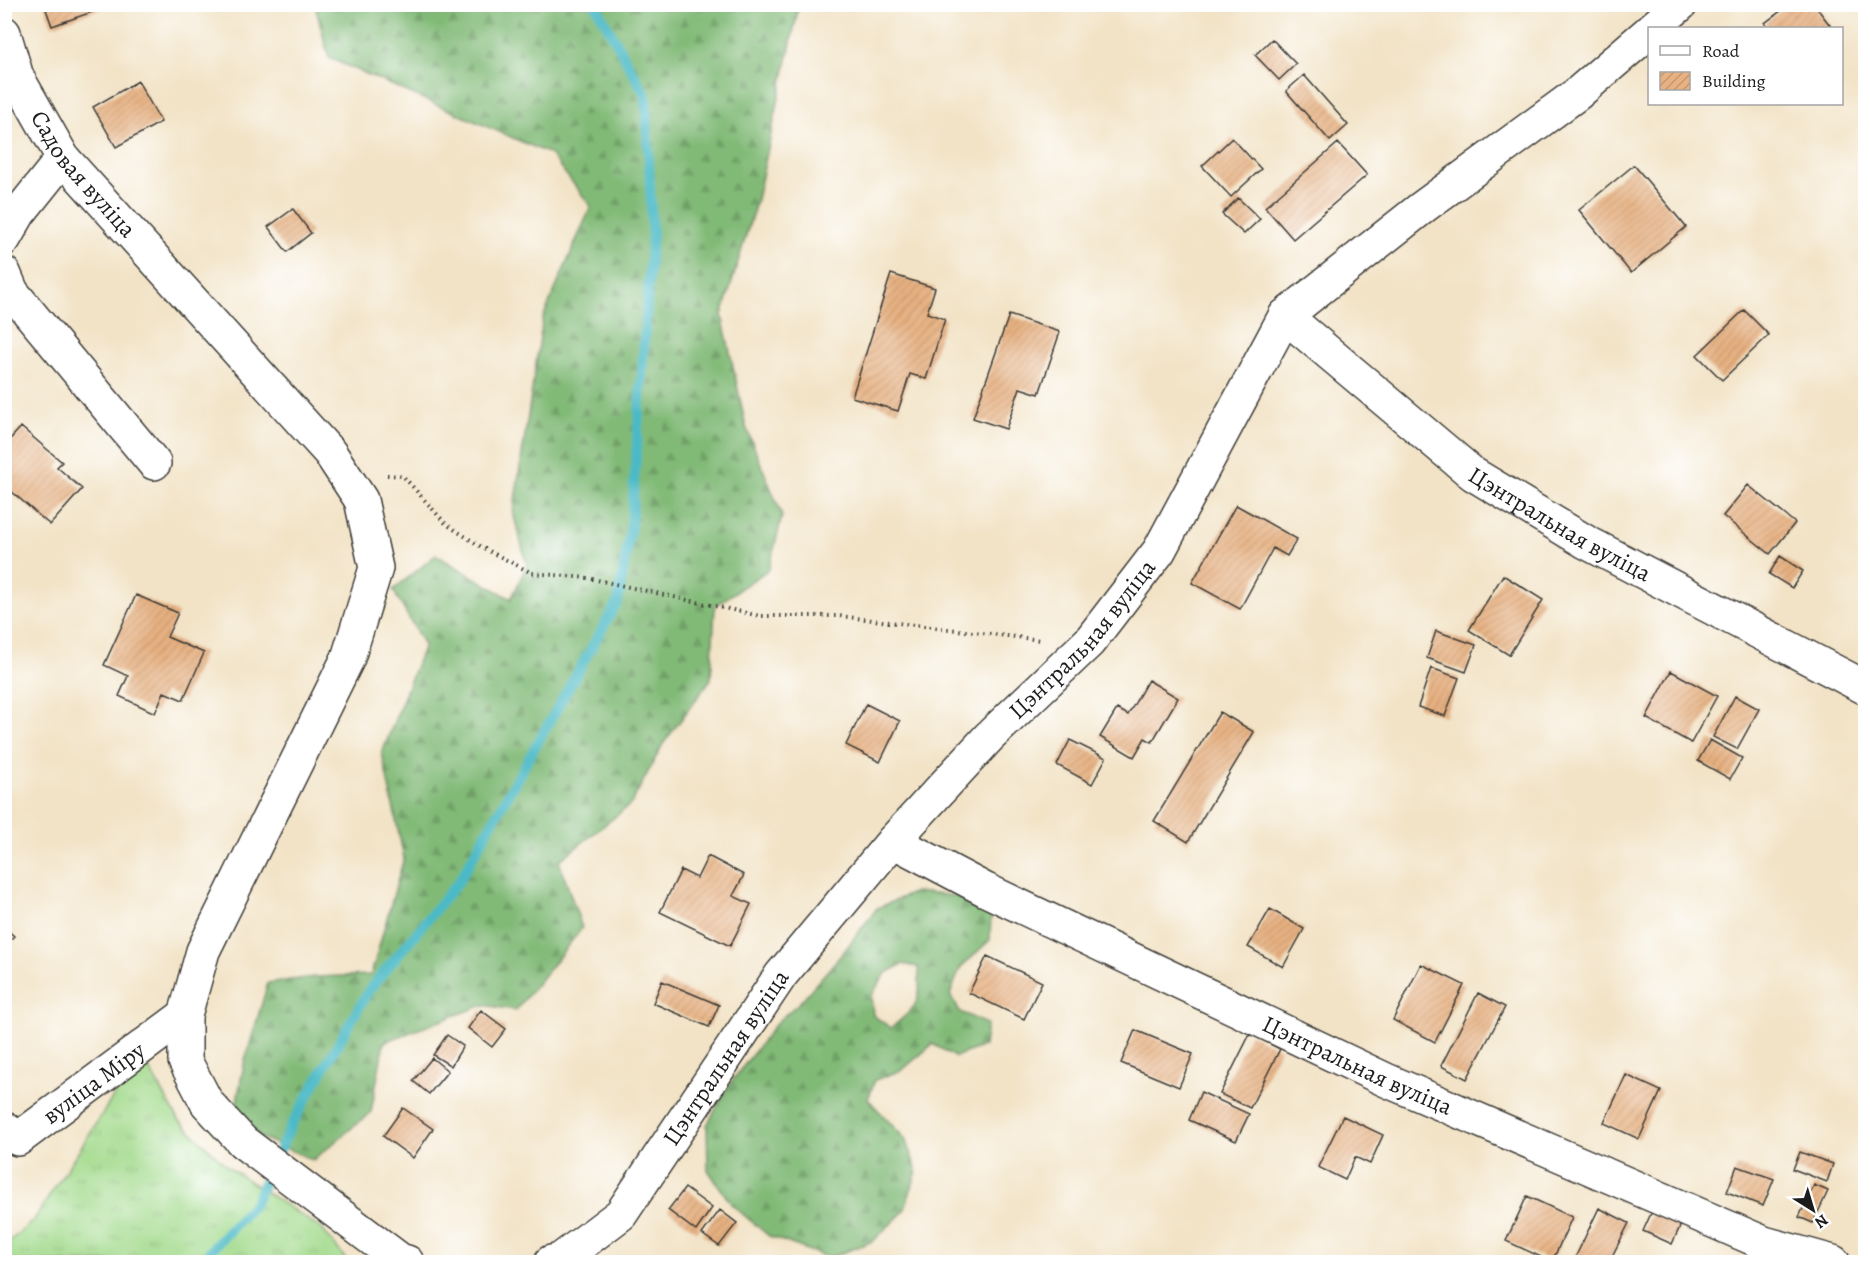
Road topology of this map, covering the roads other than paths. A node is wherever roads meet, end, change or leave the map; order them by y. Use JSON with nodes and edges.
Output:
{"nodes":[{"id":1,"x":1681,"y":4,"type":"edge"},
{"id":2,"x":1654,"y":27,"type":"edge"},
{"id":3,"x":4,"y":33,"type":"edge"},
{"id":4,"x":1648,"y":33,"type":"edge"},
{"id":5,"x":63,"y":158,"type":"junction"},
{"id":6,"x":4,"y":240,"type":"edge"},
{"id":7,"x":4,"y":273,"type":"edge"},
{"id":8,"x":1285,"y":316,"type":"junction"},
{"id":9,"x":154,"y":463,"type":"dead end"},
{"id":10,"x":1866,"y":688,"type":"edge"},
{"id":11,"x":893,"y":841,"type":"junction"},
{"id":12,"x":184,"y":1015,"type":"junction"},
{"id":13,"x":9,"y":1141,"type":"edge"},
{"id":14,"x":378,"y":1252,"type":"edge"},
{"id":15,"x":407,"y":1263,"type":"edge"},
{"id":16,"x":551,"y":1263,"type":"edge"},
{"id":17,"x":1833,"y":1263,"type":"edge"}],
"edges":[{"from":1,"to":2,"type":"street","name":"Цэнтральная вуліца"},
{"from":3,"to":5,"type":"street","name":"Садовая вуліца"},
{"from":4,"to":8,"type":"street","name":"Цэнтральная вуліца"},
{"from":5,"to":6,"type":"street"},
{"from":5,"to":12,"type":"street","name":"Садовая вуліца"},
{"from":7,"to":9,"type":"street"},
{"from":8,"to":10,"type":"street","name":"Цэнтральная вуліца"},
{"from":8,"to":11,"type":"street","name":"Цэнтральная вуліца"},
{"from":11,"to":16,"type":"street","name":"Цэнтральная вуліца"},
{"from":11,"to":17,"type":"street","name":"Цэнтральная вуліца"},
{"from":12,"to":13,"type":"street","name":"вуліца Міру"},
{"from":12,"to":14,"type":"street","name":"Садовая вуліца"},
{"from":14,"to":15,"type":"street"}]}
